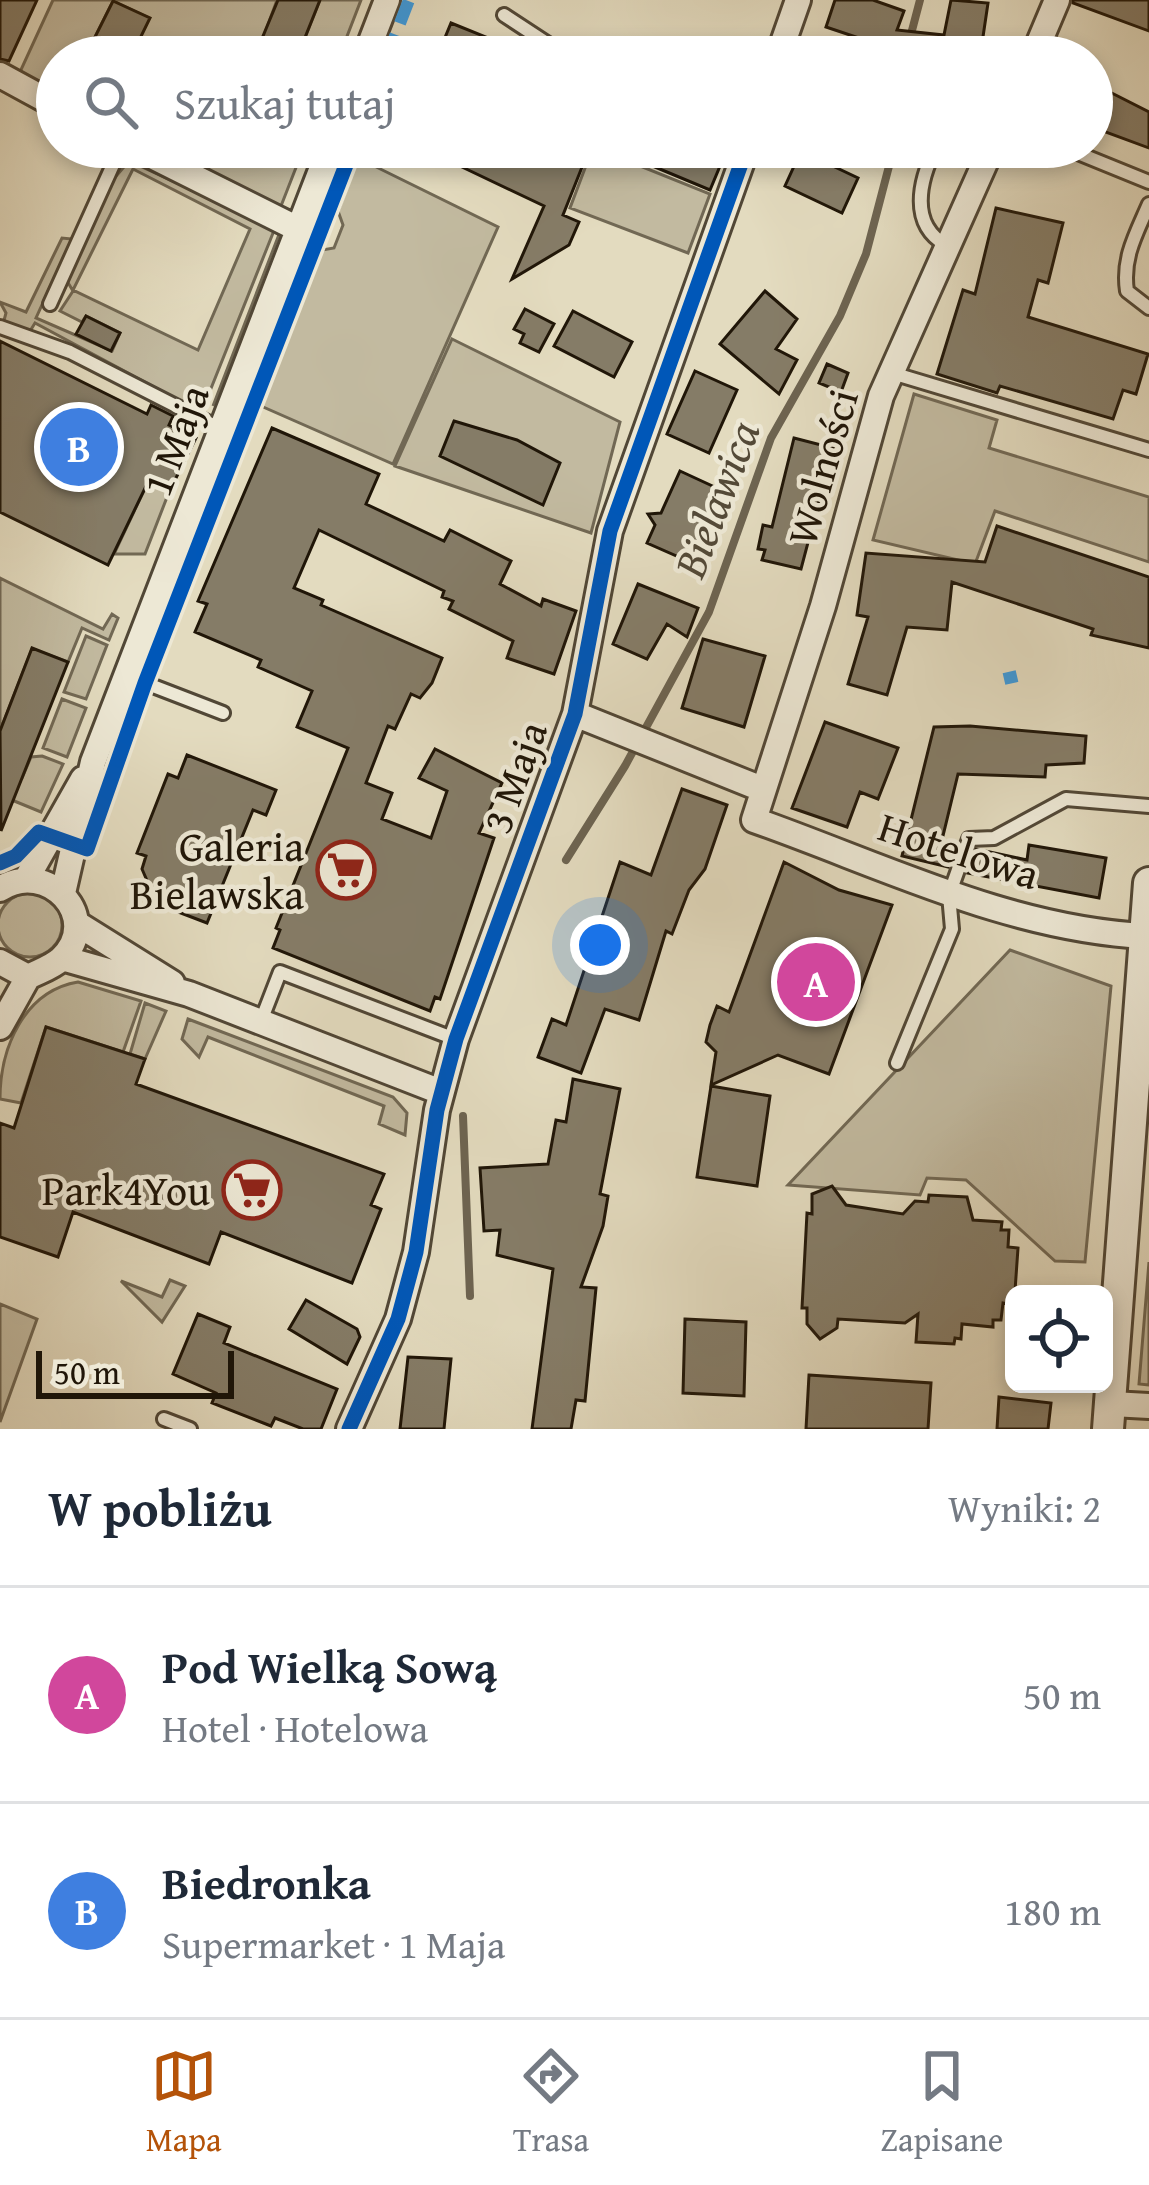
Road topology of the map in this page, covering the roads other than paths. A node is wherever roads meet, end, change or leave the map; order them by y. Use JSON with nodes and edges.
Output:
{"nodes":[{"id":1,"x":387,"y":0,"type":"edge"},
{"id":2,"x":798,"y":0,"type":"edge"},
{"id":3,"x":1058,"y":0,"type":"edge"},
{"id":4,"x":504,"y":15,"type":"dead end"},
{"id":5,"x":373,"y":36,"type":"edge"},
{"id":6,"x":536,"y":36,"type":"edge"},
{"id":7,"x":785,"y":36,"type":"edge"},
{"id":8,"x":1042,"y":36,"type":"edge"},
{"id":9,"x":0,"y":75,"type":"edge"},
{"id":10,"x":36,"y":95,"type":"edge"},
{"id":11,"x":1113,"y":167,"type":"edge"},
{"id":12,"x":112,"y":168,"type":"edge"},
{"id":13,"x":176,"y":168,"type":"edge"},
{"id":14,"x":322,"y":168,"type":"edge"},
{"id":15,"x":740,"y":168,"type":"edge"},
{"id":16,"x":929,"y":168,"type":"edge"},
{"id":17,"x":982,"y":168,"type":"edge"},
{"id":18,"x":1149,"y":182,"type":"edge"},
{"id":19,"x":1149,"y":204,"type":"edge"},
{"id":20,"x":298,"y":229,"type":"junction"},
{"id":21,"x":946,"y":245,"type":"junction"},
{"id":22,"x":50,"y":304,"type":"dead end"},
{"id":23,"x":1149,"y":308,"type":"edge"},
{"id":24,"x":0,"y":327,"type":"edge"},
{"id":25,"x":891,"y":373,"type":"junction"},
{"id":26,"x":221,"y":429,"type":"junction"},
{"id":27,"x":1149,"y":450,"type":"edge"},
{"id":28,"x":126,"y":676,"type":"junction"},
{"id":29,"x":223,"y":713,"type":"dead end"},
{"id":30,"x":575,"y":714,"type":"junction"},
{"id":31,"x":93,"y":762,"type":"junction"},
{"id":32,"x":761,"y":789,"type":"junction"},
{"id":33,"x":1149,"y":806,"type":"edge"},
{"id":34,"x":754,"y":820,"type":"joint"},
{"id":35,"x":27,"y":878,"type":"junction"},
{"id":36,"x":1149,"y":884,"type":"edge"},
{"id":37,"x":0,"y":889,"type":"edge"},
{"id":38,"x":63,"y":893,"type":"junction"},
{"id":39,"x":949,"y":895,"type":"junction"},
{"id":40,"x":76,"y":923,"type":"junction"},
{"id":41,"x":1145,"y":936,"type":"junction"},
{"id":42,"x":62,"y":958,"type":"junction"},
{"id":43,"x":0,"y":962,"type":"edge"},
{"id":44,"x":28,"y":977,"type":"junction"},
{"id":45,"x":190,"y":994,"type":"junction"},
{"id":46,"x":261,"y":1021,"type":"junction"},
{"id":47,"x":0,"y":1027,"type":"edge"},
{"id":48,"x":456,"y":1040,"type":"junction"},
{"id":49,"x":897,"y":1063,"type":"dead end"},
{"id":50,"x":441,"y":1092,"type":"junction"},
{"id":51,"x":1149,"y":1406,"type":"edge"},
{"id":52,"x":1110,"y":1416,"type":"edge"},
{"id":53,"x":164,"y":1419,"type":"dead end"},
{"id":54,"x":190,"y":1429,"type":"edge"},
{"id":55,"x":349,"y":1429,"type":"edge"}],
"edges":[{"from":1,"to":5,"type":"street"},
{"from":2,"to":7,"type":"street"},
{"from":3,"to":8,"type":"street"},
{"from":4,"to":6,"type":"lane"},
{"from":9,"to":10,"type":"street"},
{"from":11,"to":18,"type":"lane"},
{"from":12,"to":22,"type":"lane"},
{"from":13,"to":20,"type":"street"},
{"from":14,"to":20,"type":"street","name":"1 Maja"},
{"from":15,"to":30,"type":"street","name":"3 Maja"},
{"from":16,"to":21,"type":"lane"},
{"from":17,"to":21,"type":"street","name":"Wolności"},
{"from":19,"to":23,"type":"lane"},
{"from":20,"to":26,"type":"street","name":"1 Maja"},
{"from":21,"to":25,"type":"street","name":"Wolności"},
{"from":24,"to":26,"type":"lane"},
{"from":25,"to":27,"type":"lane"},
{"from":25,"to":32,"type":"street","name":"Wolności"},
{"from":26,"to":28,"type":"street","name":"1 Maja"},
{"from":28,"to":29,"type":"lane"},
{"from":28,"to":31,"type":"street","name":"1 Maja"},
{"from":30,"to":32,"type":"street"},
{"from":30,"to":48,"type":"street","name":"3 Maja"},
{"from":31,"to":35,"type":"street","name":"1 Maja"},
{"from":31,"to":38,"type":"street","name":"1 Maja"},
{"from":32,"to":34,"type":"street","name":"Wolności"},
{"from":33,"to":39,"type":"lane"},
{"from":34,"to":39,"type":"street","name":"Hotelowa"},
{"from":35,"to":37,"type":"street"},
{"from":35,"to":38,"type":"street"},
{"from":36,"to":41,"type":"street"},
{"from":38,"to":40,"type":"street"},
{"from":39,"to":41,"type":"street","name":"Hotelowa"},
{"from":39,"to":49,"type":"lane"},
{"from":40,"to":42,"type":"street"},
{"from":40,"to":45,"type":"street"},
{"from":41,"to":52,"type":"street"},
{"from":42,"to":44,"type":"street"},
{"from":42,"to":45,"type":"street"},
{"from":43,"to":44,"type":"street"},
{"from":44,"to":47,"type":"street"},
{"from":45,"to":46,"type":"street"},
{"from":46,"to":48,"type":"lane"},
{"from":46,"to":50,"type":"street"},
{"from":48,"to":50,"type":"street","name":"3 Maja"},
{"from":50,"to":55,"type":"street","name":"3 Maja"},
{"from":51,"to":52,"type":"street"},
{"from":53,"to":54,"type":"lane"}]}
